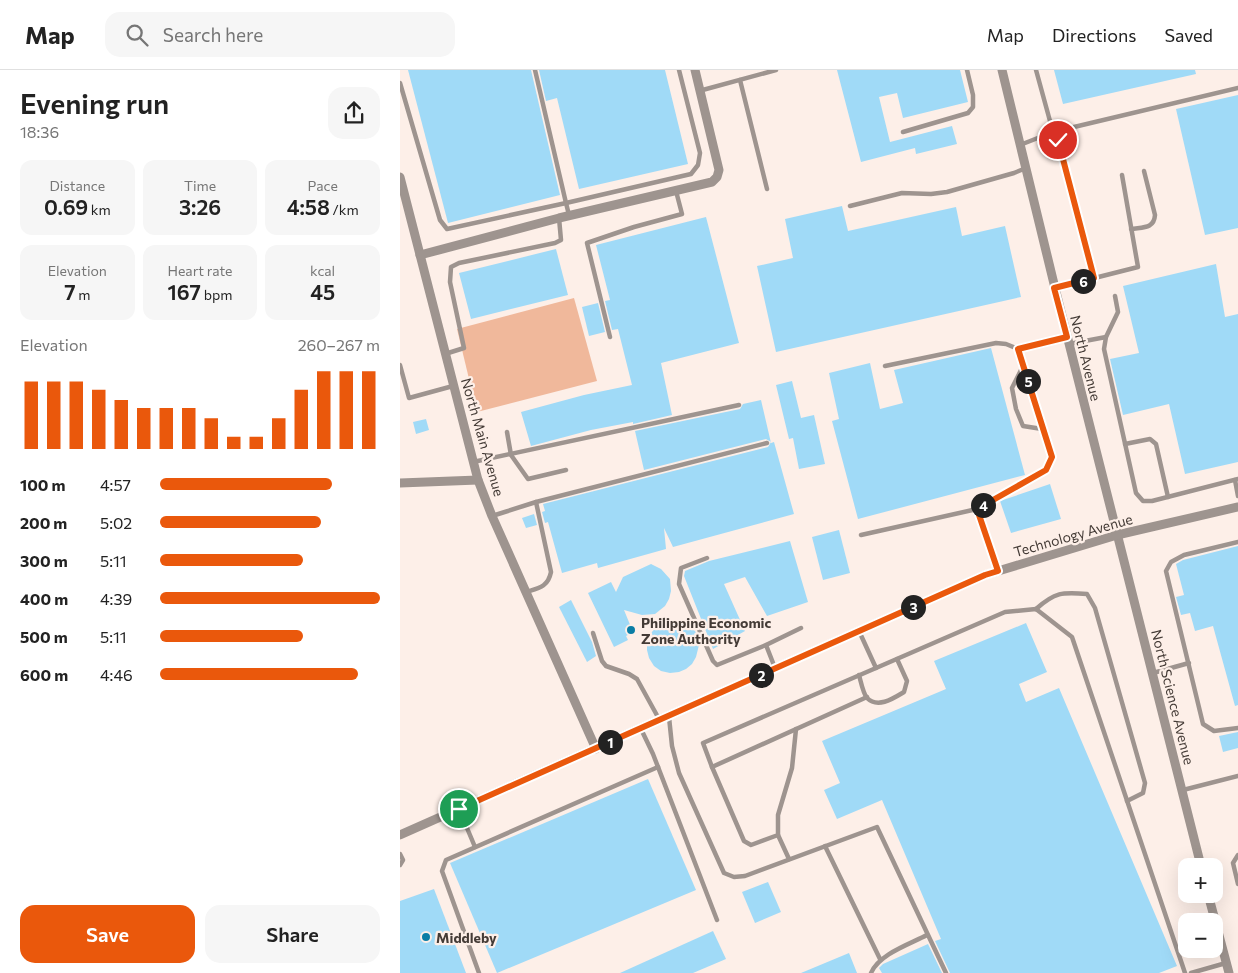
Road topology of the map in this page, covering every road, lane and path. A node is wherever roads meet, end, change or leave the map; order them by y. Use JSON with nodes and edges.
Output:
{"nodes":[{"id":1,"x":536,"y":70,"type":"edge"},
{"id":2,"x":679,"y":70,"type":"edge"},
{"id":3,"x":695,"y":70,"type":"edge"},
{"id":4,"x":776,"y":70,"type":"edge"},
{"id":5,"x":967,"y":70,"type":"edge"},
{"id":6,"x":1002,"y":70,"type":"edge"},
{"id":7,"x":1036,"y":70,"type":"edge"},
{"id":8,"x":740,"y":80,"type":"junction"},
{"id":9,"x":400,"y":83,"type":"edge"},
{"id":10,"x":1238,"y":88,"type":"edge"},
{"id":11,"x":700,"y":91,"type":"junction"},
{"id":12,"x":903,"y":132,"type":"dead end"},
{"id":13,"x":1053,"y":132,"type":"junction"},
{"id":14,"x":1020,"y":145,"type":"junction"},
{"id":15,"x":1026,"y":168,"type":"junction"},
{"id":16,"x":1144,"y":171,"type":"dead end"},
{"id":17,"x":1122,"y":175,"type":"dead end"},
{"id":18,"x":400,"y":177,"type":"edge"},
{"id":19,"x":767,"y":189,"type":"dead end"},
{"id":20,"x":676,"y":190,"type":"junction"},
{"id":21,"x":566,"y":203,"type":"junction"},
{"id":22,"x":850,"y":206,"type":"dead end"},
{"id":23,"x":569,"y":216,"type":"junction"},
{"id":24,"x":559,"y":218,"type":"junction"},
{"id":25,"x":1131,"y":229,"type":"junction"},
{"id":26,"x":420,"y":254,"type":"junction"},
{"id":27,"x":1094,"y":278,"type":"junction"},
{"id":28,"x":1054,"y":288,"type":"junction"},
{"id":29,"x":1115,"y":296,"type":"dead end"},
{"id":30,"x":610,"y":336,"type":"dead end"},
{"id":31,"x":1106,"y":337,"type":"junction"},
{"id":32,"x":1068,"y":341,"type":"junction"},
{"id":33,"x":1018,"y":349,"type":"junction"},
{"id":34,"x":445,"y":354,"type":"junction"},
{"id":35,"x":400,"y":365,"type":"edge"},
{"id":36,"x":884,"y":366,"type":"dead end"},
{"id":37,"x":1023,"y":366,"type":"junction"},
{"id":38,"x":453,"y":386,"type":"junction"},
{"id":39,"x":739,"y":405,"type":"dead end"},
{"id":40,"x":1042,"y":429,"type":"junction"},
{"id":41,"x":507,"y":432,"type":"dead end"},
{"id":42,"x":767,"y":443,"type":"dead end"},
{"id":43,"x":1125,"y":444,"type":"junction"},
{"id":44,"x":511,"y":455,"type":"junction"},
{"id":45,"x":473,"y":462,"type":"junction"},
{"id":46,"x":566,"y":470,"type":"dead end"},
{"id":47,"x":1237,"y":479,"type":"edge"},
{"id":48,"x":478,"y":480,"type":"junction"},
{"id":49,"x":400,"y":483,"type":"edge"},
{"id":50,"x":1238,"y":496,"type":"edge"},
{"id":51,"x":1168,"y":497,"type":"junction"},
{"id":52,"x":536,"y":502,"type":"junction"},
{"id":53,"x":1238,"y":507,"type":"edge"},
{"id":54,"x":977,"y":509,"type":"junction"},
{"id":55,"x":492,"y":516,"type":"junction"},
{"id":56,"x":861,"y":535,"type":"dead end"},
{"id":57,"x":1117,"y":536,"type":"junction"},
{"id":58,"x":1238,"y":542,"type":"edge"},
{"id":59,"x":707,"y":558,"type":"dead end"},
{"id":60,"x":998,"y":571,"type":"junction"},
{"id":61,"x":526,"y":592,"type":"junction"},
{"id":62,"x":1036,"y":609,"type":"junction"},
{"id":63,"x":801,"y":628,"type":"dead end"},
{"id":64,"x":859,"y":631,"type":"junction"},
{"id":65,"x":593,"y":633,"type":"dead end"},
{"id":66,"x":766,"y":646,"type":"junction"},
{"id":67,"x":897,"y":659,"type":"junction"},
{"id":68,"x":1189,"y":663,"type":"junction"},
{"id":69,"x":775,"y":668,"type":"junction"},
{"id":70,"x":876,"y":668,"type":"junction"},
{"id":71,"x":1153,"y":673,"type":"junction"},
{"id":72,"x":859,"y":675,"type":"junction"},
{"id":73,"x":867,"y":697,"type":"junction"},
{"id":74,"x":664,"y":719,"type":"junction"},
{"id":75,"x":1238,"y":728,"type":"edge"},
{"id":76,"x":641,"y":729,"type":"junction"},
{"id":77,"x":796,"y":729,"type":"junction"},
{"id":78,"x":596,"y":748,"type":"junction"},
{"id":79,"x":658,"y":767,"type":"junction"},
{"id":80,"x":712,"y":767,"type":"junction"},
{"id":81,"x":1238,"y":776,"type":"edge"},
{"id":82,"x":1182,"y":790,"type":"junction"},
{"id":83,"x":1127,"y":801,"type":"junction"},
{"id":84,"x":459,"y":809,"type":"junction"},
{"id":85,"x":778,"y":834,"type":"junction"},
{"id":86,"x":400,"y":835,"type":"edge"},
{"id":87,"x":825,"y":846,"type":"junction"},
{"id":88,"x":475,"y":847,"type":"junction"},
{"id":89,"x":400,"y":854,"type":"edge"},
{"id":90,"x":1238,"y":855,"type":"edge"},
{"id":91,"x":1200,"y":858,"type":"edge"},
{"id":92,"x":789,"y":859,"type":"junction"},
{"id":93,"x":400,"y":865,"type":"edge"},
{"id":94,"x":1238,"y":884,"type":"edge"},
{"id":95,"x":1210,"y":903,"type":"edge"},
{"id":96,"x":717,"y":920,"type":"dead end"},
{"id":97,"x":928,"y":934,"type":"junction"},
{"id":98,"x":880,"y":959,"type":"junction"},
{"id":99,"x":1226,"y":963,"type":"junction"},
{"id":100,"x":479,"y":973,"type":"edge"},
{"id":101,"x":871,"y":973,"type":"edge"},
{"id":102,"x":946,"y":973,"type":"edge"},
{"id":103,"x":1185,"y":973,"type":"edge"},
{"id":104,"x":1191,"y":973,"type":"edge"},
{"id":105,"x":1229,"y":973,"type":"edge"}],
"edges":[{"from":1,"to":21,"type":"lane"},
{"from":2,"to":21,"type":"lane"},
{"from":3,"to":11,"type":"street"},
{"from":4,"to":8,"type":"lane"},
{"from":5,"to":12,"type":"lane"},
{"from":6,"to":14,"type":"street","name":"North Avenue"},
{"from":7,"to":13,"type":"lane"},
{"from":8,"to":11,"type":"lane"},
{"from":8,"to":19,"type":"lane"},
{"from":9,"to":21,"type":"lane"},
{"from":10,"to":13,"type":"lane"},
{"from":11,"to":20,"type":"street"},
{"from":13,"to":14,"type":"lane"},
{"from":13,"to":27,"type":"lane"},
{"from":14,"to":15,"type":"street","name":"North Avenue"},
{"from":15,"to":22,"type":"lane"},
{"from":15,"to":28,"type":"street","name":"North Avenue"},
{"from":16,"to":25,"type":"lane"},
{"from":17,"to":25,"type":"lane"},
{"from":18,"to":26,"type":"street","name":"North Main Avenue"},
{"from":20,"to":23,"type":"street"},
{"from":20,"to":30,"type":"lane"},
{"from":21,"to":23,"type":"lane"},
{"from":23,"to":24,"type":"street"},
{"from":24,"to":26,"type":"street"},
{"from":24,"to":34,"type":"lane"},
{"from":25,"to":27,"type":"lane"},
{"from":26,"to":34,"type":"street","name":"North Main Avenue"},
{"from":27,"to":28,"type":"lane"},
{"from":28,"to":32,"type":"street","name":"North Avenue"},
{"from":29,"to":31,"type":"lane"},
{"from":31,"to":32,"type":"lane"},
{"from":31,"to":43,"type":"lane"},
{"from":32,"to":33,"type":"lane"},
{"from":32,"to":57,"type":"street","name":"North Avenue"},
{"from":33,"to":36,"type":"lane"},
{"from":33,"to":37,"type":"lane"},
{"from":34,"to":38,"type":"street","name":"North Main Avenue"},
{"from":35,"to":38,"type":"lane"},
{"from":37,"to":40,"type":"lane"},
{"from":37,"to":40,"type":"lane"},
{"from":38,"to":45,"type":"street","name":"North Main Avenue"},
{"from":39,"to":44,"type":"lane"},
{"from":40,"to":54,"type":"lane"},
{"from":41,"to":44,"type":"lane"},
{"from":42,"to":52,"type":"lane"},
{"from":43,"to":51,"type":"lane"},
{"from":43,"to":51,"type":"lane"},
{"from":44,"to":45,"type":"lane"},
{"from":44,"to":46,"type":"lane"},
{"from":45,"to":48,"type":"street","name":"North Main Avenue"},
{"from":47,"to":50,"type":"lane"},
{"from":47,"to":51,"type":"lane"},
{"from":48,"to":49,"type":"street"},
{"from":48,"to":55,"type":"street","name":"North Main Avenue"},
{"from":52,"to":55,"type":"lane"},
{"from":52,"to":61,"type":"lane"},
{"from":53,"to":57,"type":"street","name":"Technology Avenue"},
{"from":54,"to":56,"type":"lane"},
{"from":54,"to":60,"type":"lane"},
{"from":55,"to":61,"type":"street","name":"North Main Avenue"},
{"from":57,"to":60,"type":"street","name":"Technology Avenue"},
{"from":57,"to":71,"type":"street","name":"North Science Avenue"},
{"from":58,"to":68,"type":"lane"},
{"from":59,"to":66,"type":"lane"},
{"from":60,"to":64,"type":"street","name":"Technology Avenue"},
{"from":61,"to":78,"type":"street","name":"North Main Avenue"},
{"from":62,"to":67,"type":"lane"},
{"from":62,"to":83,"type":"lane"},
{"from":62,"to":83,"type":"lane"},
{"from":63,"to":66,"type":"lane"},
{"from":64,"to":69,"type":"street","name":"Technology Avenue"},
{"from":64,"to":70,"type":"lane"},
{"from":65,"to":74,"type":"lane"},
{"from":66,"to":69,"type":"lane"},
{"from":67,"to":70,"type":"lane"},
{"from":67,"to":73,"type":"lane"},
{"from":68,"to":71,"type":"lane"},
{"from":68,"to":75,"type":"lane"},
{"from":69,"to":74,"type":"street","name":"Technology Avenue"},
{"from":70,"to":72,"type":"lane"},
{"from":71,"to":82,"type":"street","name":"North Science Avenue"},
{"from":72,"to":73,"type":"lane"},
{"from":72,"to":80,"type":"lane"},
{"from":73,"to":77,"type":"lane"},
{"from":74,"to":76,"type":"street","name":"Technology Avenue"},
{"from":74,"to":92,"type":"lane"},
{"from":76,"to":78,"type":"street","name":"Technology Avenue"},
{"from":76,"to":79,"type":"lane"},
{"from":77,"to":80,"type":"lane"},
{"from":77,"to":85,"type":"lane"},
{"from":78,"to":84,"type":"street","name":"Technology Avenue"},
{"from":79,"to":88,"type":"lane"},
{"from":79,"to":96,"type":"lane"},
{"from":80,"to":85,"type":"lane"},
{"from":81,"to":82,"type":"lane"},
{"from":82,"to":91,"type":"street","name":"North Science Avenue"},
{"from":83,"to":103,"type":"lane"},
{"from":84,"to":86,"type":"street","name":"Technology Avenue"},
{"from":84,"to":88,"type":"lane"},
{"from":85,"to":92,"type":"lane"},
{"from":87,"to":92,"type":"lane"},
{"from":87,"to":97,"type":"lane"},
{"from":87,"to":98,"type":"lane"},
{"from":88,"to":100,"type":"lane"},
{"from":89,"to":93,"type":"lane"},
{"from":90,"to":94,"type":"lane"},
{"from":95,"to":99,"type":"street"},
{"from":97,"to":98,"type":"lane"},
{"from":97,"to":102,"type":"lane"},
{"from":98,"to":101,"type":"lane"},
{"from":99,"to":104,"type":"lane"},
{"from":99,"to":105,"type":"street"}]}
